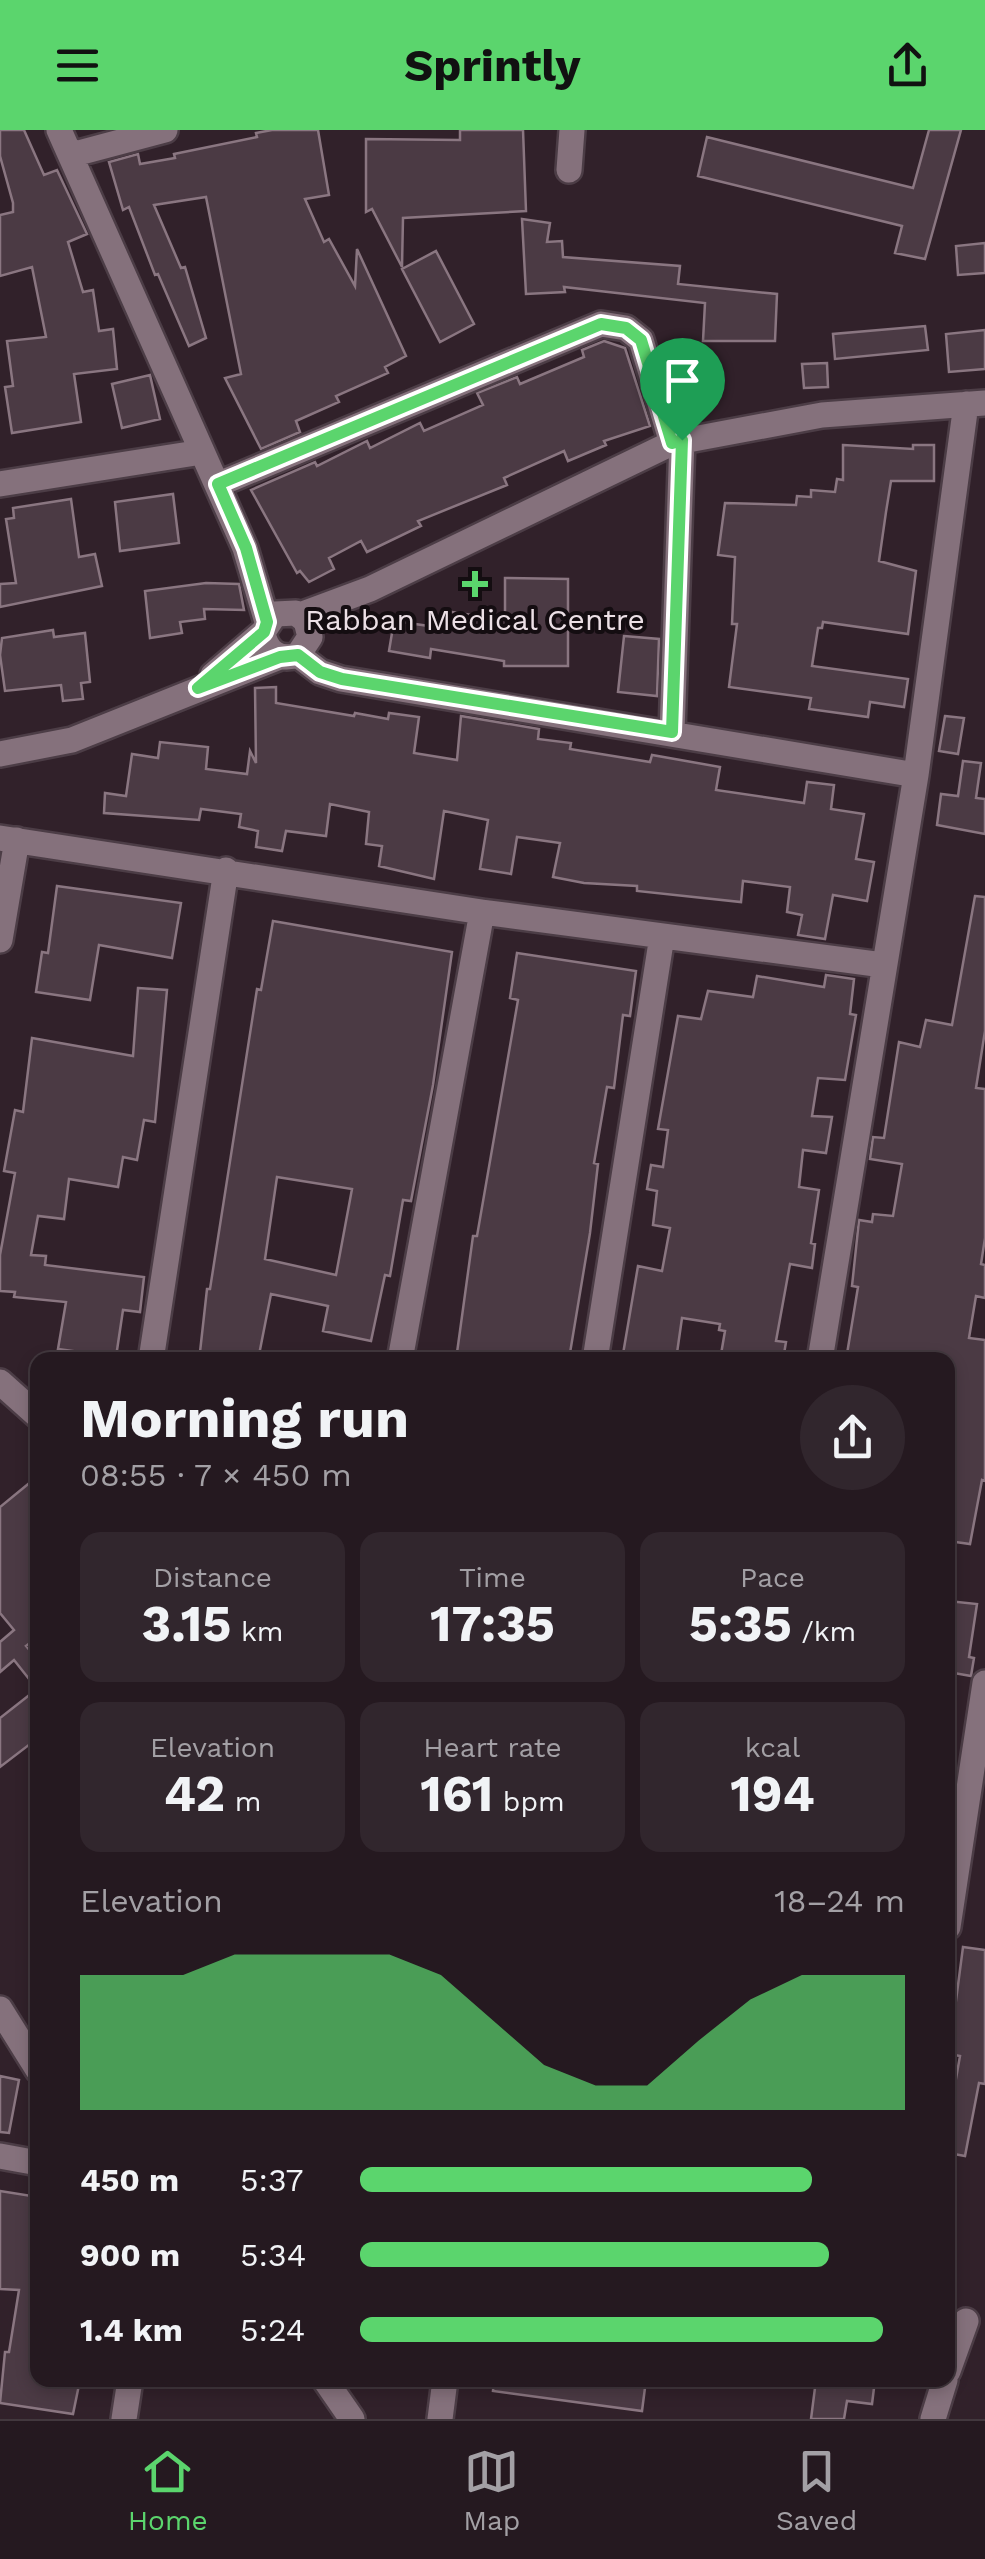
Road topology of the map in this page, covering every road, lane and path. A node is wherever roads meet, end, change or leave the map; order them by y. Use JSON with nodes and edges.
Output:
{"nodes":[{"id":1,"x":59,"y":130,"type":"edge"},
{"id":2,"x":165,"y":130,"type":"edge"},
{"id":3,"x":572,"y":130,"type":"edge"},
{"id":4,"x":71,"y":155,"type":"junction"},
{"id":5,"x":569,"y":170,"type":"dead end"},
{"id":6,"x":976,"y":403,"type":"edge"},
{"id":7,"x":677,"y":442,"type":"junction"},
{"id":8,"x":202,"y":452,"type":"junction"},
{"id":9,"x":0,"y":484,"type":"edge"},
{"id":10,"x":218,"y":484,"type":"junction"},
{"id":11,"x":246,"y":548,"type":"junction"},
{"id":12,"x":265,"y":627,"type":"junction"},
{"id":13,"x":297,"y":635,"type":"junction"},
{"id":14,"x":198,"y":688,"type":"junction"},
{"id":15,"x":672,"y":732,"type":"junction"},
{"id":16,"x":0,"y":754,"type":"edge"},
{"id":17,"x":916,"y":774,"type":"junction"},
{"id":18,"x":8,"y":839,"type":"edge"},
{"id":19,"x":226,"y":870,"type":"junction"},
{"id":20,"x":482,"y":912,"type":"junction"},
{"id":21,"x":662,"y":936,"type":"junction"},
{"id":22,"x":0,"y":940,"type":"edge"},
{"id":23,"x":883,"y":964,"type":"junction"},
{"id":24,"x":152,"y":1352,"type":"edge"},
{"id":25,"x":401,"y":1352,"type":"edge"},
{"id":26,"x":596,"y":1352,"type":"edge"},
{"id":27,"x":821,"y":1352,"type":"edge"},
{"id":28,"x":0,"y":1382,"type":"edge"},
{"id":29,"x":30,"y":1409,"type":"edge"},
{"id":30,"x":985,"y":1683,"type":"edge"},
{"id":31,"x":955,"y":1881,"type":"edge"},
{"id":32,"x":0,"y":2009,"type":"edge"},
{"id":33,"x":30,"y":2057,"type":"edge"},
{"id":34,"x":0,"y":2156,"type":"edge"},
{"id":35,"x":30,"y":2162,"type":"edge"},
{"id":36,"x":966,"y":2321,"type":"edge"},
{"id":37,"x":955,"y":2352,"type":"edge"},
{"id":38,"x":129,"y":2387,"type":"edge"},
{"id":39,"x":330,"y":2387,"type":"edge"},
{"id":40,"x":444,"y":2387,"type":"edge"},
{"id":41,"x":943,"y":2387,"type":"edge"},
{"id":42,"x":124,"y":2419,"type":"edge"},
{"id":43,"x":352,"y":2419,"type":"edge"},
{"id":44,"x":440,"y":2419,"type":"edge"},
{"id":45,"x":933,"y":2419,"type":"edge"}],
"edges":[{"from":1,"to":4,"type":"street"},
{"from":2,"to":4,"type":"street"},
{"from":3,"to":5,"type":"street"},
{"from":4,"to":8,"type":"street"},
{"from":6,"to":7,"type":"street"},
{"from":6,"to":17,"type":"street"},
{"from":7,"to":10,"type":"street"},
{"from":7,"to":13,"type":"street"},
{"from":7,"to":15,"type":"street"},
{"from":8,"to":9,"type":"street"},
{"from":8,"to":10,"type":"street"},
{"from":10,"to":11,"type":"street"},
{"from":11,"to":12,"type":"street"},
{"from":11,"to":13,"type":"street"},
{"from":12,"to":13,"type":"street"},
{"from":12,"to":13,"type":"street"},
{"from":12,"to":14,"type":"street"},
{"from":13,"to":14,"type":"street"},
{"from":13,"to":15,"type":"street"},
{"from":14,"to":16,"type":"street"},
{"from":15,"to":17,"type":"street"},
{"from":17,"to":23,"type":"street"},
{"from":18,"to":19,"type":"street"},
{"from":18,"to":22,"type":"street"},
{"from":19,"to":20,"type":"street"},
{"from":19,"to":24,"type":"street"},
{"from":20,"to":21,"type":"street"},
{"from":20,"to":25,"type":"street"},
{"from":21,"to":23,"type":"street"},
{"from":21,"to":26,"type":"street"},
{"from":23,"to":27,"type":"street"},
{"from":28,"to":29,"type":"street"},
{"from":30,"to":31,"type":"street"},
{"from":32,"to":33,"type":"street"},
{"from":34,"to":35,"type":"street"},
{"from":36,"to":37,"type":"street"},
{"from":38,"to":42,"type":"street"},
{"from":39,"to":43,"type":"street"},
{"from":40,"to":44,"type":"street"},
{"from":41,"to":45,"type":"street"}]}
